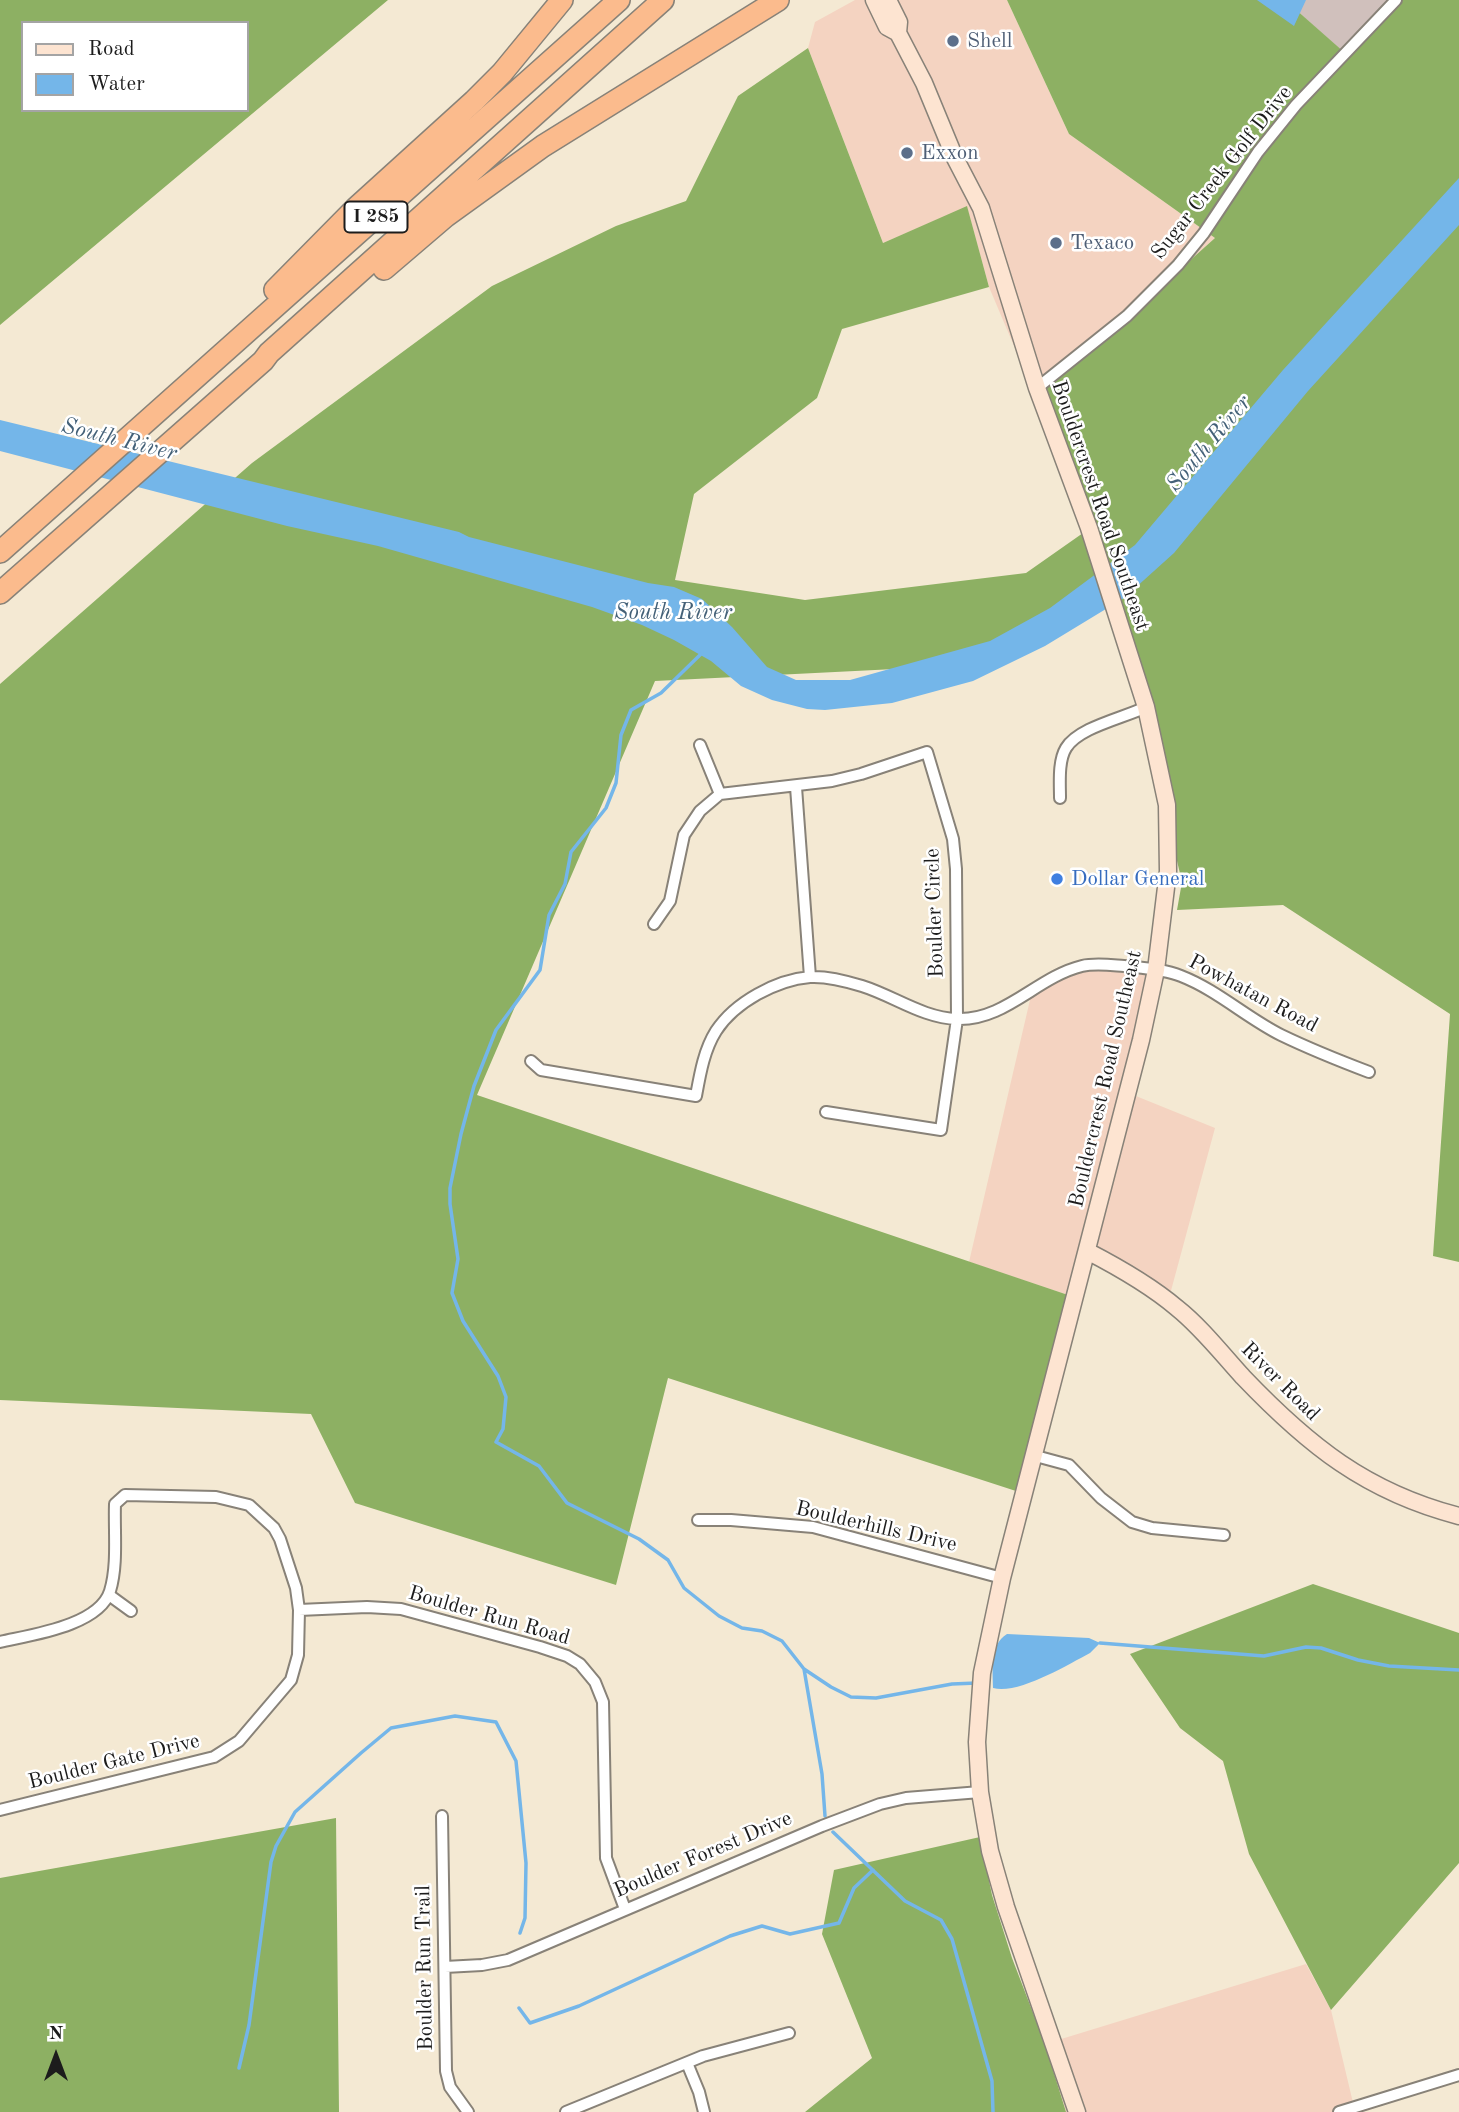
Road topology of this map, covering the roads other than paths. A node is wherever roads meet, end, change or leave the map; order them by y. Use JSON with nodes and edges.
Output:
{"nodes":[{"id":1,"x":562,"y":0,"type":"edge"},
{"id":2,"x":619,"y":0,"type":"edge"},
{"id":3,"x":663,"y":0,"type":"edge"},
{"id":4,"x":778,"y":0,"type":"edge"},
{"id":5,"x":874,"y":0,"type":"edge"},
{"id":6,"x":888,"y":0,"type":"edge"},
{"id":7,"x":1396,"y":0,"type":"edge"},
{"id":8,"x":898,"y":33,"type":"junction"},
{"id":9,"x":263,"y":361,"type":"junction"},
{"id":10,"x":1037,"y":387,"type":"junction"},
{"id":11,"x":133,"y":433,"type":"junction"},
{"id":12,"x":0,"y":552,"type":"edge"},
{"id":13,"x":0,"y":593,"type":"edge"},
{"id":14,"x":1146,"y":707,"type":"junction"},
{"id":15,"x":700,"y":745,"type":"dead end"},
{"id":16,"x":796,"y":787,"type":"junction"},
{"id":17,"x":720,"y":794,"type":"junction"},
{"id":18,"x":1060,"y":798,"type":"dead end"},
{"id":19,"x":654,"y":924,"type":"dead end"},
{"id":20,"x":1156,"y":970,"type":"junction"},
{"id":21,"x":810,"y":977,"type":"junction"},
{"id":22,"x":957,"y":1019,"type":"junction"},
{"id":23,"x":531,"y":1061,"type":"dead end"},
{"id":24,"x":1369,"y":1072,"type":"dead end"},
{"id":25,"x":827,"y":1112,"type":"dead end"},
{"id":26,"x":1087,"y":1251,"type":"junction"},
{"id":27,"x":1032,"y":1455,"type":"junction"},
{"id":28,"x":1459,"y":1516,"type":"edge"},
{"id":29,"x":698,"y":1520,"type":"dead end"},
{"id":30,"x":1224,"y":1535,"type":"dead end"},
{"id":31,"x":1002,"y":1578,"type":"junction"},
{"id":32,"x":109,"y":1595,"type":"junction"},
{"id":33,"x":131,"y":1611,"type":"dead end"},
{"id":34,"x":299,"y":1611,"type":"junction"},
{"id":35,"x":0,"y":1642,"type":"edge"},
{"id":36,"x":980,"y":1792,"type":"junction"},
{"id":37,"x":0,"y":1810,"type":"edge"},
{"id":38,"x":442,"y":1816,"type":"dead end"},
{"id":39,"x":625,"y":1909,"type":"junction"},
{"id":40,"x":444,"y":1967,"type":"junction"},
{"id":41,"x":789,"y":2033,"type":"dead end"},
{"id":42,"x":687,"y":2063,"type":"junction"},
{"id":43,"x":1459,"y":2075,"type":"edge"},
{"id":44,"x":468,"y":2112,"type":"edge"},
{"id":45,"x":566,"y":2112,"type":"edge"},
{"id":46,"x":704,"y":2112,"type":"edge"},
{"id":47,"x":1076,"y":2112,"type":"edge"},
{"id":48,"x":1339,"y":2112,"type":"edge"}],
"edges":[{"from":1,"to":11,"type":"highway"},
{"from":2,"to":11,"type":"highway","number":"I 285"},
{"from":3,"to":9,"type":"highway","number":"I 285"},
{"from":4,"to":9,"type":"highway"},
{"from":5,"to":8,"type":"street","name":"Bouldercrest Road Southeast"},
{"from":6,"to":8,"type":"street","name":"Bouldercrest Road Southeast"},
{"from":7,"to":10,"type":"street","name":"Sugar Creek Golf Drive"},
{"from":8,"to":10,"type":"street","name":"Bouldercrest Road Southeast"},
{"from":9,"to":13,"type":"highway","number":"I 285"},
{"from":10,"to":14,"type":"street","name":"Bouldercrest Road Southeast"},
{"from":11,"to":12,"type":"highway","number":"I 285"},
{"from":14,"to":18,"type":"street"},
{"from":14,"to":20,"type":"street","name":"Bouldercrest Road Southeast"},
{"from":15,"to":17,"type":"street"},
{"from":16,"to":17,"type":"street","name":"Boulder Circle"},
{"from":16,"to":21,"type":"street"},
{"from":16,"to":22,"type":"street","name":"Boulder Circle"},
{"from":17,"to":19,"type":"street"},
{"from":20,"to":22,"type":"street","name":"Powhatan Road"},
{"from":20,"to":24,"type":"street","name":"Powhatan Road"},
{"from":20,"to":26,"type":"street","name":"Bouldercrest Road Southeast"},
{"from":21,"to":22,"type":"street"},
{"from":21,"to":23,"type":"street"},
{"from":22,"to":25,"type":"street"},
{"from":26,"to":27,"type":"street","name":"Bouldercrest Road Southeast"},
{"from":26,"to":28,"type":"street","name":"River Road"},
{"from":27,"to":30,"type":"street"},
{"from":27,"to":31,"type":"street","name":"Bouldercrest Road Southeast"},
{"from":29,"to":31,"type":"street","name":"Boulderhills Drive"},
{"from":31,"to":36,"type":"street","name":"Bouldercrest Road Southeast"},
{"from":32,"to":33,"type":"street"},
{"from":32,"to":34,"type":"street","name":"Boulder Gate Drive"},
{"from":32,"to":35,"type":"street"},
{"from":34,"to":37,"type":"street","name":"Boulder Gate Drive"},
{"from":34,"to":39,"type":"street","name":"Boulder Run Road"},
{"from":36,"to":39,"type":"street","name":"Boulder Forest Drive"},
{"from":36,"to":47,"type":"street","name":"Bouldercrest Road Southeast"},
{"from":38,"to":40,"type":"street","name":"Boulder Run Trail"},
{"from":39,"to":40,"type":"street","name":"Boulder Forest Drive"},
{"from":40,"to":44,"type":"street","name":"Boulder Run Trail"},
{"from":41,"to":42,"type":"street"},
{"from":42,"to":45,"type":"street"},
{"from":42,"to":46,"type":"street"},
{"from":43,"to":48,"type":"street"}]}
